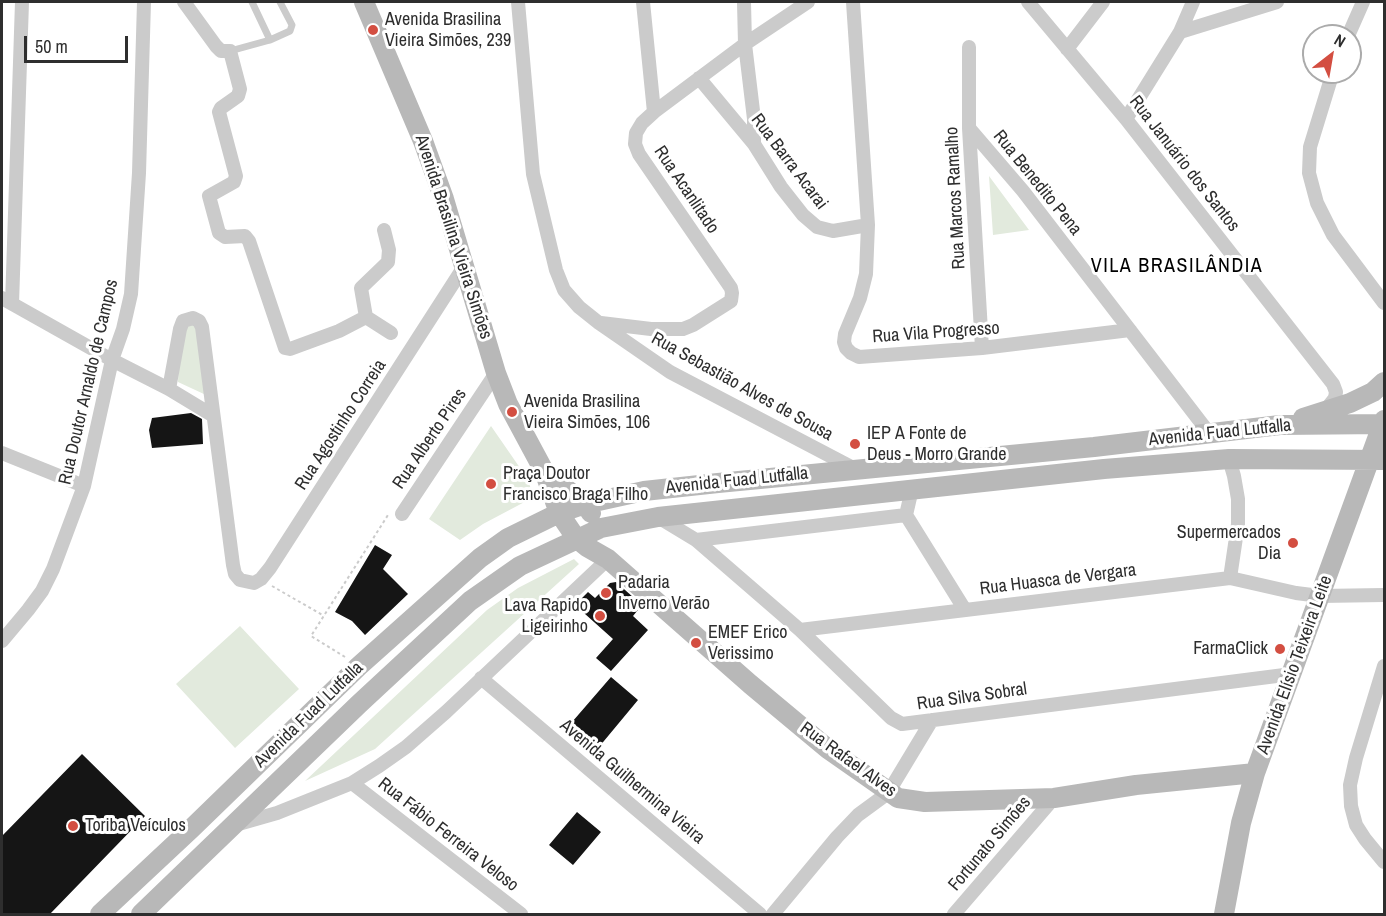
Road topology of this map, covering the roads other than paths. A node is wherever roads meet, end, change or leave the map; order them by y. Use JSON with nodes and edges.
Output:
{"nodes":[{"id":1,"x":22,"y":2,"type":"edge"},
{"id":2,"x":144,"y":2,"type":"edge"},
{"id":3,"x":184,"y":2,"type":"edge"},
{"id":4,"x":252,"y":2,"type":"edge"},
{"id":5,"x":280,"y":2,"type":"edge"},
{"id":6,"x":364,"y":2,"type":"edge"},
{"id":7,"x":518,"y":2,"type":"edge"},
{"id":8,"x":643,"y":2,"type":"edge"},
{"id":9,"x":744,"y":2,"type":"edge"},
{"id":10,"x":808,"y":2,"type":"edge"},
{"id":11,"x":853,"y":2,"type":"edge"},
{"id":12,"x":1028,"y":2,"type":"edge"},
{"id":13,"x":1103,"y":2,"type":"edge"},
{"id":14,"x":1194,"y":2,"type":"edge"},
{"id":15,"x":1277,"y":2,"type":"edge"},
{"id":16,"x":1363,"y":2,"type":"edge"},
{"id":17,"x":1353,"y":24,"type":"edge"},
{"id":18,"x":1180,"y":32,"type":"junction"},
{"id":19,"x":270,"y":40,"type":"junction"},
{"id":20,"x":745,"y":44,"type":"junction"},
{"id":21,"x":969,"y":47,"type":"dead end"},
{"id":22,"x":1067,"y":49,"type":"junction"},
{"id":23,"x":230,"y":51,"type":"junction"},
{"id":24,"x":699,"y":78,"type":"junction"},
{"id":25,"x":1329,"y":84,"type":"edge"},
{"id":26,"x":654,"y":112,"type":"junction"},
{"id":27,"x":1126,"y":119,"type":"junction"},
{"id":28,"x":969,"y":128,"type":"junction"},
{"id":29,"x":754,"y":144,"type":"junction"},
{"id":30,"x":868,"y":225,"type":"junction"},
{"id":31,"x":384,"y":230,"type":"dead end"},
{"id":32,"x":465,"y":265,"type":"junction"},
{"id":33,"x":7,"y":301,"type":"edge"},
{"id":34,"x":1384,"y":303,"type":"edge"},
{"id":35,"x":366,"y":317,"type":"junction"},
{"id":36,"x":599,"y":323,"type":"junction"},
{"id":37,"x":1130,"y":330,"type":"junction"},
{"id":38,"x":391,"y":333,"type":"dead end"},
{"id":39,"x":982,"y":348,"type":"junction"},
{"id":40,"x":112,"y":360,"type":"junction"},
{"id":41,"x":496,"y":373,"type":"junction"},
{"id":42,"x":1384,"y":382,"type":"edge"},
{"id":43,"x":169,"y":389,"type":"junction"},
{"id":44,"x":1324,"y":412,"type":"junction"},
{"id":45,"x":212,"y":415,"type":"junction"},
{"id":46,"x":1384,"y":423,"type":"edge"},
{"id":47,"x":1280,"y":425,"type":"junction"},
{"id":48,"x":1209,"y":433,"type":"junction"},
{"id":49,"x":1137,"y":442,"type":"junction"},
{"id":50,"x":2,"y":453,"type":"edge"},
{"id":51,"x":1229,"y":459,"type":"junction"},
{"id":52,"x":1377,"y":460,"type":"edge"},
{"id":53,"x":1132,"y":466,"type":"junction"},
{"id":54,"x":855,"y":469,"type":"junction"},
{"id":55,"x":544,"y":471,"type":"junction"},
{"id":56,"x":84,"y":486,"type":"junction"},
{"id":57,"x":912,"y":489,"type":"junction"},
{"id":58,"x":585,"y":504,"type":"junction"},
{"id":59,"x":559,"y":513,"type":"junction"},
{"id":60,"x":402,"y":514,"type":"road end"},
{"id":61,"x":906,"y":515,"type":"junction"},
{"id":62,"x":658,"y":517,"type":"junction"},
{"id":63,"x":601,"y":528,"type":"junction"},
{"id":64,"x":576,"y":538,"type":"junction"},
{"id":65,"x":696,"y":540,"type":"junction"},
{"id":66,"x":609,"y":560,"type":"junction"},
{"id":67,"x":1230,"y":578,"type":"junction"},
{"id":68,"x":1384,"y":595,"type":"edge"},
{"id":69,"x":1320,"y":596,"type":"junction"},
{"id":70,"x":965,"y":610,"type":"junction"},
{"id":71,"x":800,"y":630,"type":"junction"},
{"id":72,"x":2,"y":641,"type":"edge"},
{"id":73,"x":1384,"y":666,"type":"edge"},
{"id":74,"x":1292,"y":674,"type":"junction"},
{"id":75,"x":481,"y":678,"type":"junction"},
{"id":76,"x":932,"y":720,"type":"junction"},
{"id":77,"x":1255,"y":773,"type":"junction"},
{"id":78,"x":352,"y":783,"type":"junction"},
{"id":79,"x":888,"y":793,"type":"junction"},
{"id":80,"x":1054,"y":798,"type":"junction"},
{"id":81,"x":233,"y":826,"type":"junction"},
{"id":82,"x":1384,"y":862,"type":"edge"},
{"id":83,"x":100,"y":915,"type":"edge"},
{"id":84,"x":141,"y":915,"type":"edge"},
{"id":85,"x":521,"y":915,"type":"edge"},
{"id":86,"x":760,"y":915,"type":"edge"},
{"id":87,"x":773,"y":915,"type":"edge"},
{"id":88,"x":954,"y":915,"type":"edge"},
{"id":89,"x":1224,"y":915,"type":"edge"}],
"edges":[{"from":1,"to":33,"type":"street"},
{"from":2,"to":40,"type":"street","name":"Rua Doutor Arnaldo de Campos"},
{"from":3,"to":23,"type":"street"},
{"from":4,"to":19,"type":"lane"},
{"from":5,"to":19,"type":"lane"},
{"from":6,"to":32,"type":"main road","name":"Avenida Brasilina Vieira Simões"},
{"from":7,"to":36,"type":"street","name":"Rua Sebastião Alves de Sousa"},
{"from":8,"to":26,"type":"street"},
{"from":9,"to":20,"type":"street"},
{"from":10,"to":20,"type":"street","name":"Rua Acanlitado"},
{"from":11,"to":30,"type":"street","name":"Rua Vila Progresso"},
{"from":12,"to":22,"type":"street","name":"Rua Januário dos Santos"},
{"from":13,"to":22,"type":"street"},
{"from":14,"to":18,"type":"street"},
{"from":15,"to":18,"type":"street"},
{"from":16,"to":17,"type":"street"},
{"from":18,"to":27,"type":"street"},
{"from":19,"to":23,"type":"lane"},
{"from":20,"to":24,"type":"street","name":"Rua Acanlitado"},
{"from":20,"to":29,"type":"street"},
{"from":21,"to":28,"type":"street","name":"Rua Marcos Ramalho"},
{"from":22,"to":27,"type":"street","name":"Rua Januário dos Santos"},
{"from":23,"to":35,"type":"street"},
{"from":24,"to":26,"type":"street","name":"Rua Acanlitado"},
{"from":24,"to":29,"type":"street","name":"Rua Barra Acarai"},
{"from":25,"to":34,"type":"street"},
{"from":26,"to":36,"type":"street","name":"Rua Acanlitado"},
{"from":27,"to":44,"type":"street","name":"Rua Januário dos Santos"},
{"from":28,"to":37,"type":"street","name":"Rua Benedito Pena"},
{"from":28,"to":39,"type":"street","name":"Rua Marcos Ramalho"},
{"from":29,"to":30,"type":"street","name":"Rua Barra Acarai"},
{"from":30,"to":39,"type":"street","name":"Rua Vila Progresso"},
{"from":31,"to":35,"type":"street"},
{"from":32,"to":41,"type":"main road","name":"Avenida Brasilina Vieira Simões"},
{"from":32,"to":45,"type":"street","name":"Rua Agostinho Correia"},
{"from":33,"to":40,"type":"street"},
{"from":35,"to":38,"type":"street"},
{"from":36,"to":54,"type":"street","name":"Rua Sebastião Alves de Sousa"},
{"from":37,"to":39,"type":"street","name":"Rua Vila Progresso"},
{"from":37,"to":48,"type":"street","name":"Rua Benedito Pena"},
{"from":40,"to":43,"type":"street"},
{"from":40,"to":56,"type":"street","name":"Rua Doutor Arnaldo de Campos"},
{"from":41,"to":55,"type":"main road","name":"Avenida Brasilina Vieira Simões"},
{"from":41,"to":60,"type":"street","name":"Rua Alberto Pires"},
{"from":42,"to":44,"type":"main road"},
{"from":43,"to":45,"type":"street"},
{"from":43,"to":45,"type":"street"},
{"from":44,"to":47,"type":"main road"},
{"from":46,"to":47,"type":"main road","name":"Avenida Fuad Lutfalla"},
{"from":46,"to":52,"type":"main road","name":"Avenida Elísio Teixeira Leite"},
{"from":47,"to":48,"type":"main road","name":"Avenida Fuad Lutfalla"},
{"from":48,"to":49,"type":"main road","name":"Avenida Fuad Lutfalla"},
{"from":49,"to":53,"type":"main road"},
{"from":49,"to":54,"type":"main road","name":"Avenida Fuad Lutfalla"},
{"from":50,"to":56,"type":"street"},
{"from":51,"to":52,"type":"main road","name":"Avenida Fuad Lutfalla"},
{"from":51,"to":53,"type":"main road","name":"Avenida Fuad Lutfalla"},
{"from":51,"to":67,"type":"street"},
{"from":52,"to":69,"type":"main road","name":"Avenida Elísio Teixeira Leite"},
{"from":53,"to":57,"type":"main road","name":"Avenida Fuad Lutfalla"},
{"from":54,"to":58,"type":"main road","name":"Avenida Fuad Lutfalla"},
{"from":55,"to":58,"type":"main road","name":"Avenida Brasilina Vieira Simões"},
{"from":55,"to":59,"type":"main road","name":"Avenida Brasilina Vieira Simões"},
{"from":56,"to":72,"type":"street","name":"Rua Doutor Arnaldo de Campos"},
{"from":57,"to":61,"type":"street"},
{"from":57,"to":62,"type":"main road","name":"Avenida Fuad Lutfalla"},
{"from":58,"to":59,"type":"main road","name":"Avenida Fuad Lutfalla"},
{"from":58,"to":63,"type":"main road","name":"Avenida Brasilina Vieira Simões"},
{"from":59,"to":64,"type":"main road","name":"Avenida Brasilina Vieira Simões"},
{"from":59,"to":83,"type":"main road","name":"Avenida Fuad Lutfalla"},
{"from":61,"to":65,"type":"street"},
{"from":61,"to":70,"type":"street"},
{"from":62,"to":63,"type":"main road","name":"Avenida Fuad Lutfalla"},
{"from":62,"to":65,"type":"street","name":"Rua Silva Sobral"},
{"from":63,"to":64,"type":"main road","name":"Avenida Fuad Lutfalla"},
{"from":63,"to":66,"type":"main road","name":"Avenida Brasilina Vieira Simões"},
{"from":64,"to":66,"type":"main road","name":"Avenida Brasilina Vieira Simões"},
{"from":64,"to":81,"type":"main road","name":"Avenida Fuad Lutfalla"},
{"from":65,"to":71,"type":"street","name":"Rua Silva Sobral"},
{"from":66,"to":75,"type":"street","name":"Avenida Fuad Lutfalla"},
{"from":66,"to":79,"type":"main road","name":"Rua Rafael Alves"},
{"from":67,"to":69,"type":"street","name":"Rua Huasca de Vergara"},
{"from":67,"to":70,"type":"street","name":"Rua Huasca de Vergara"},
{"from":68,"to":69,"type":"street","name":"Rua Huasca de Vergara"},
{"from":69,"to":74,"type":"main road","name":"Avenida Elísio Teixeira Leite"},
{"from":70,"to":71,"type":"street","name":"Rua Huasca de Vergara"},
{"from":71,"to":76,"type":"street","name":"Rua Silva Sobral"},
{"from":73,"to":82,"type":"street"},
{"from":74,"to":76,"type":"street","name":"Rua Silva Sobral"},
{"from":74,"to":77,"type":"main road","name":"Avenida Elísio Teixeira Leite"},
{"from":75,"to":78,"type":"street","name":"Avenida Fuad Lutfalla"},
{"from":75,"to":86,"type":"street","name":"Avenida Guilhermina Vieira"},
{"from":76,"to":79,"type":"street"},
{"from":77,"to":80,"type":"main road","name":"Rua Rafael Alves"},
{"from":77,"to":89,"type":"main road","name":"Avenida Elísio Teixeira Leite"},
{"from":78,"to":81,"type":"street","name":"Avenida Fuad Lutfalla"},
{"from":78,"to":85,"type":"street","name":"Rua Fábio Ferreira Veloso"},
{"from":79,"to":80,"type":"main road","name":"Rua Rafael Alves"},
{"from":79,"to":87,"type":"street"},
{"from":80,"to":88,"type":"street","name":"Fortunato Simões"},
{"from":81,"to":84,"type":"main road","name":"Avenida Fuad Lutfalla"}]}
